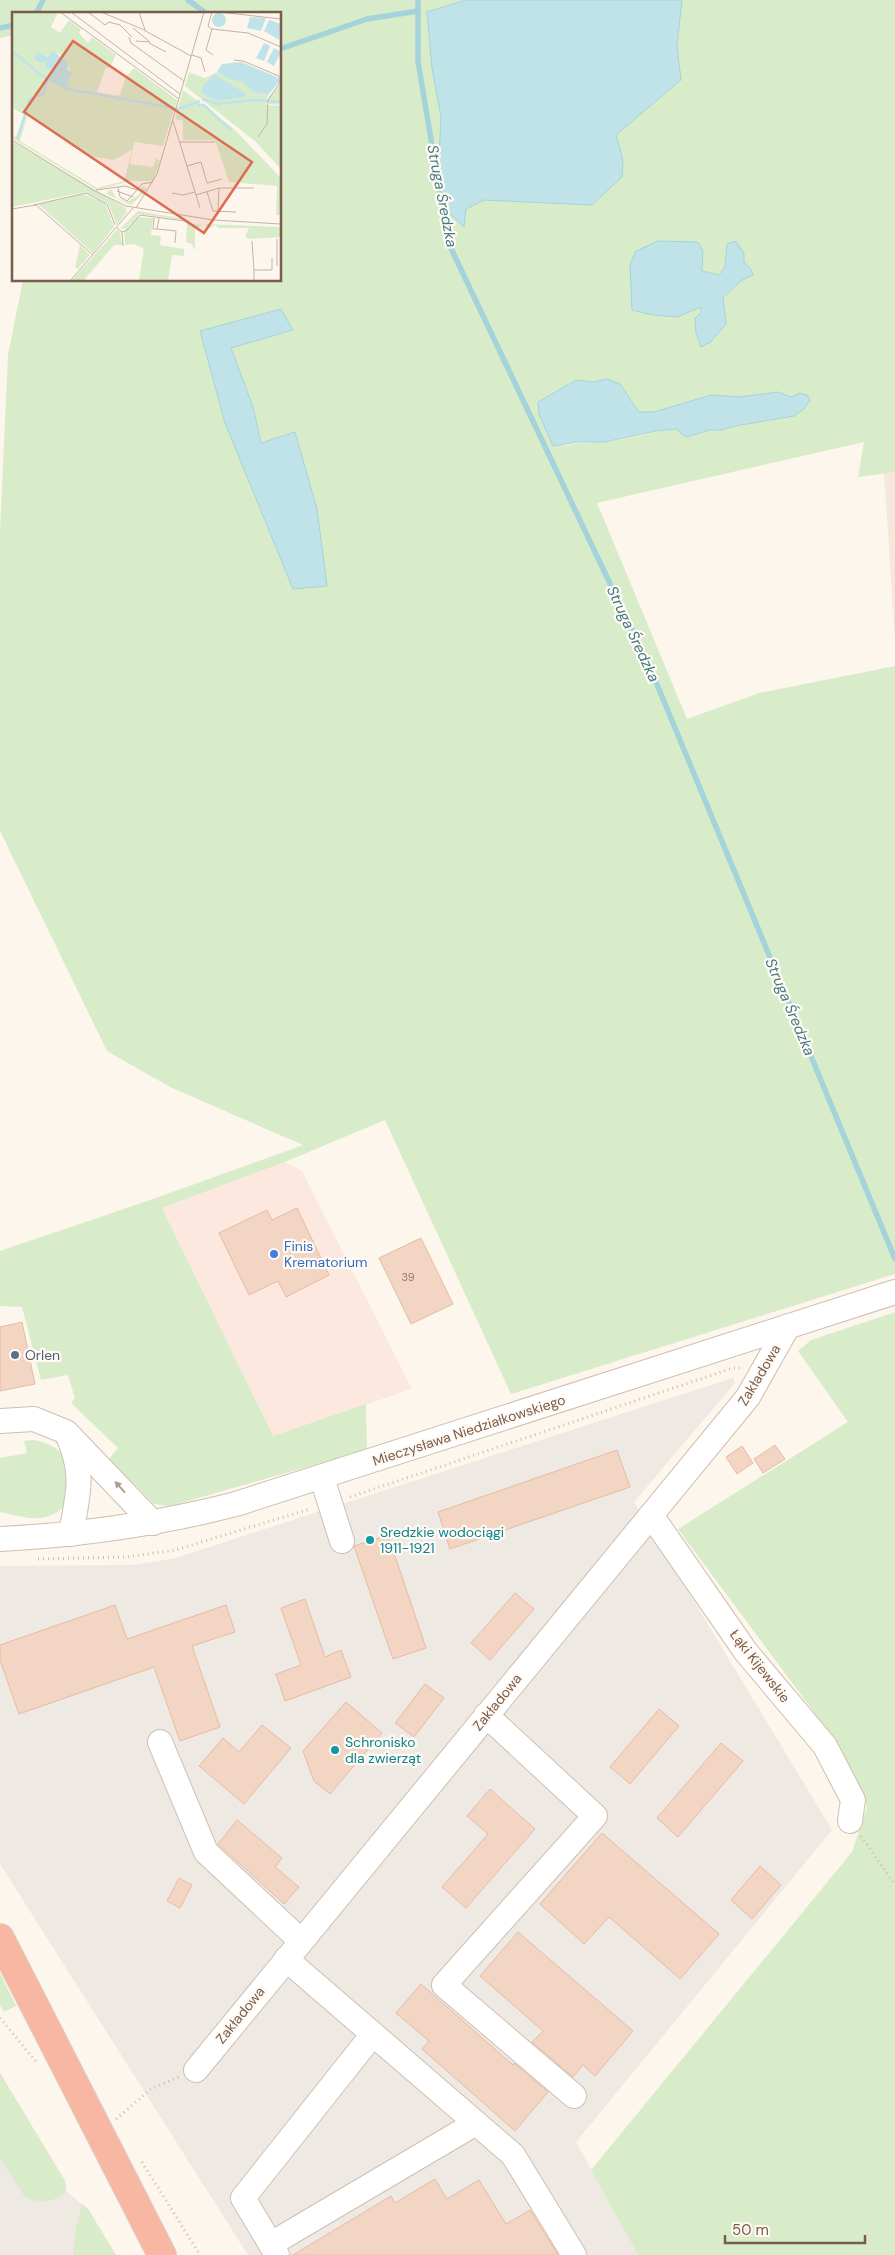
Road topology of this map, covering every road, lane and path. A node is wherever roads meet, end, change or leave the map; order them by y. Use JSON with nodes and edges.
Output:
{"nodes":[{"id":1,"x":889,"y":1294,"type":"edge"},
{"id":2,"x":788,"y":1326,"type":"junction"},
{"id":3,"x":0,"y":1421,"type":"edge"},
{"id":4,"x":66,"y":1432,"type":"junction"},
{"id":5,"x":322,"y":1478,"type":"junction"},
{"id":6,"x":651,"y":1515,"type":"junction"},
{"id":7,"x":153,"y":1523,"type":"junction"},
{"id":8,"x":0,"y":1529,"type":"edge"},
{"id":9,"x":71,"y":1534,"type":"junction"},
{"id":10,"x":36,"y":1537,"type":"junction"},
{"id":11,"x":0,"y":1540,"type":"edge"},
{"id":12,"x":342,"y":1541,"type":"dead end"},
{"id":13,"x":486,"y":1715,"type":"junction"},
{"id":14,"x":160,"y":1742,"type":"dead end"},
{"id":15,"x":850,"y":1821,"type":"joint"},
{"id":16,"x":895,"y":1885,"type":"edge"},
{"id":17,"x":0,"y":1938,"type":"edge"},
{"id":18,"x":293,"y":1950,"type":"junction"},
{"id":19,"x":374,"y":2034,"type":"junction"},
{"id":20,"x":196,"y":2070,"type":"dead end"},
{"id":21,"x":574,"y":2096,"type":"dead end"},
{"id":22,"x":116,"y":2119,"type":"dead end"},
{"id":23,"x":476,"y":2123,"type":"junction"},
{"id":24,"x":121,"y":2127,"type":"dead end"},
{"id":25,"x":142,"y":2161,"type":"dead end"},
{"id":26,"x":274,"y":2250,"type":"edge"},
{"id":27,"x":162,"y":2255,"type":"edge"},
{"id":28,"x":200,"y":2255,"type":"edge"},
{"id":29,"x":574,"y":2255,"type":"edge"}],
"edges":[{"from":1,"to":2,"type":"street","name":"Mieczysława Niedziałkowskiego"},
{"from":2,"to":5,"type":"street","name":"Mieczysława Niedziałkowskiego"},
{"from":2,"to":6,"type":"street","name":"Zakładowa"},
{"from":3,"to":4,"type":"street"},
{"from":7,"to":4,"type":"street","one_way":true},
{"from":4,"to":9,"type":"street"},
{"from":5,"to":7,"type":"street","name":"Mieczysława Niedziałkowskiego"},
{"from":5,"to":12,"type":"street"},
{"from":6,"to":13,"type":"street","name":"Zakładowa"},
{"from":6,"to":15,"type":"street","name":"Łąki Kijewskie"},
{"from":7,"to":9,"type":"street","name":"Mieczysława Niedziałkowskiego"},
{"from":8,"to":10,"type":"street","name":"Mieczysława Niedziałkowskiego"},
{"from":9,"to":10,"type":"street","name":"Mieczysława Niedziałkowskiego"},
{"from":10,"to":11,"type":"street","name":"Mieczysława Niedziałkowskiego"},
{"from":13,"to":18,"type":"street","name":"Zakładowa"},
{"from":13,"to":21,"type":"street"},
{"from":14,"to":18,"type":"street"},
{"from":15,"to":16,"type":"path"},
{"from":17,"to":27,"type":"highway"},
{"from":18,"to":19,"type":"street"},
{"from":18,"to":20,"type":"street","name":"Zakładowa"},
{"from":19,"to":23,"type":"street"},
{"from":19,"to":26,"type":"street"},
{"from":22,"to":24,"type":"path"},
{"from":23,"to":26,"type":"street"},
{"from":23,"to":29,"type":"street"},
{"from":25,"to":28,"type":"path"}]}
